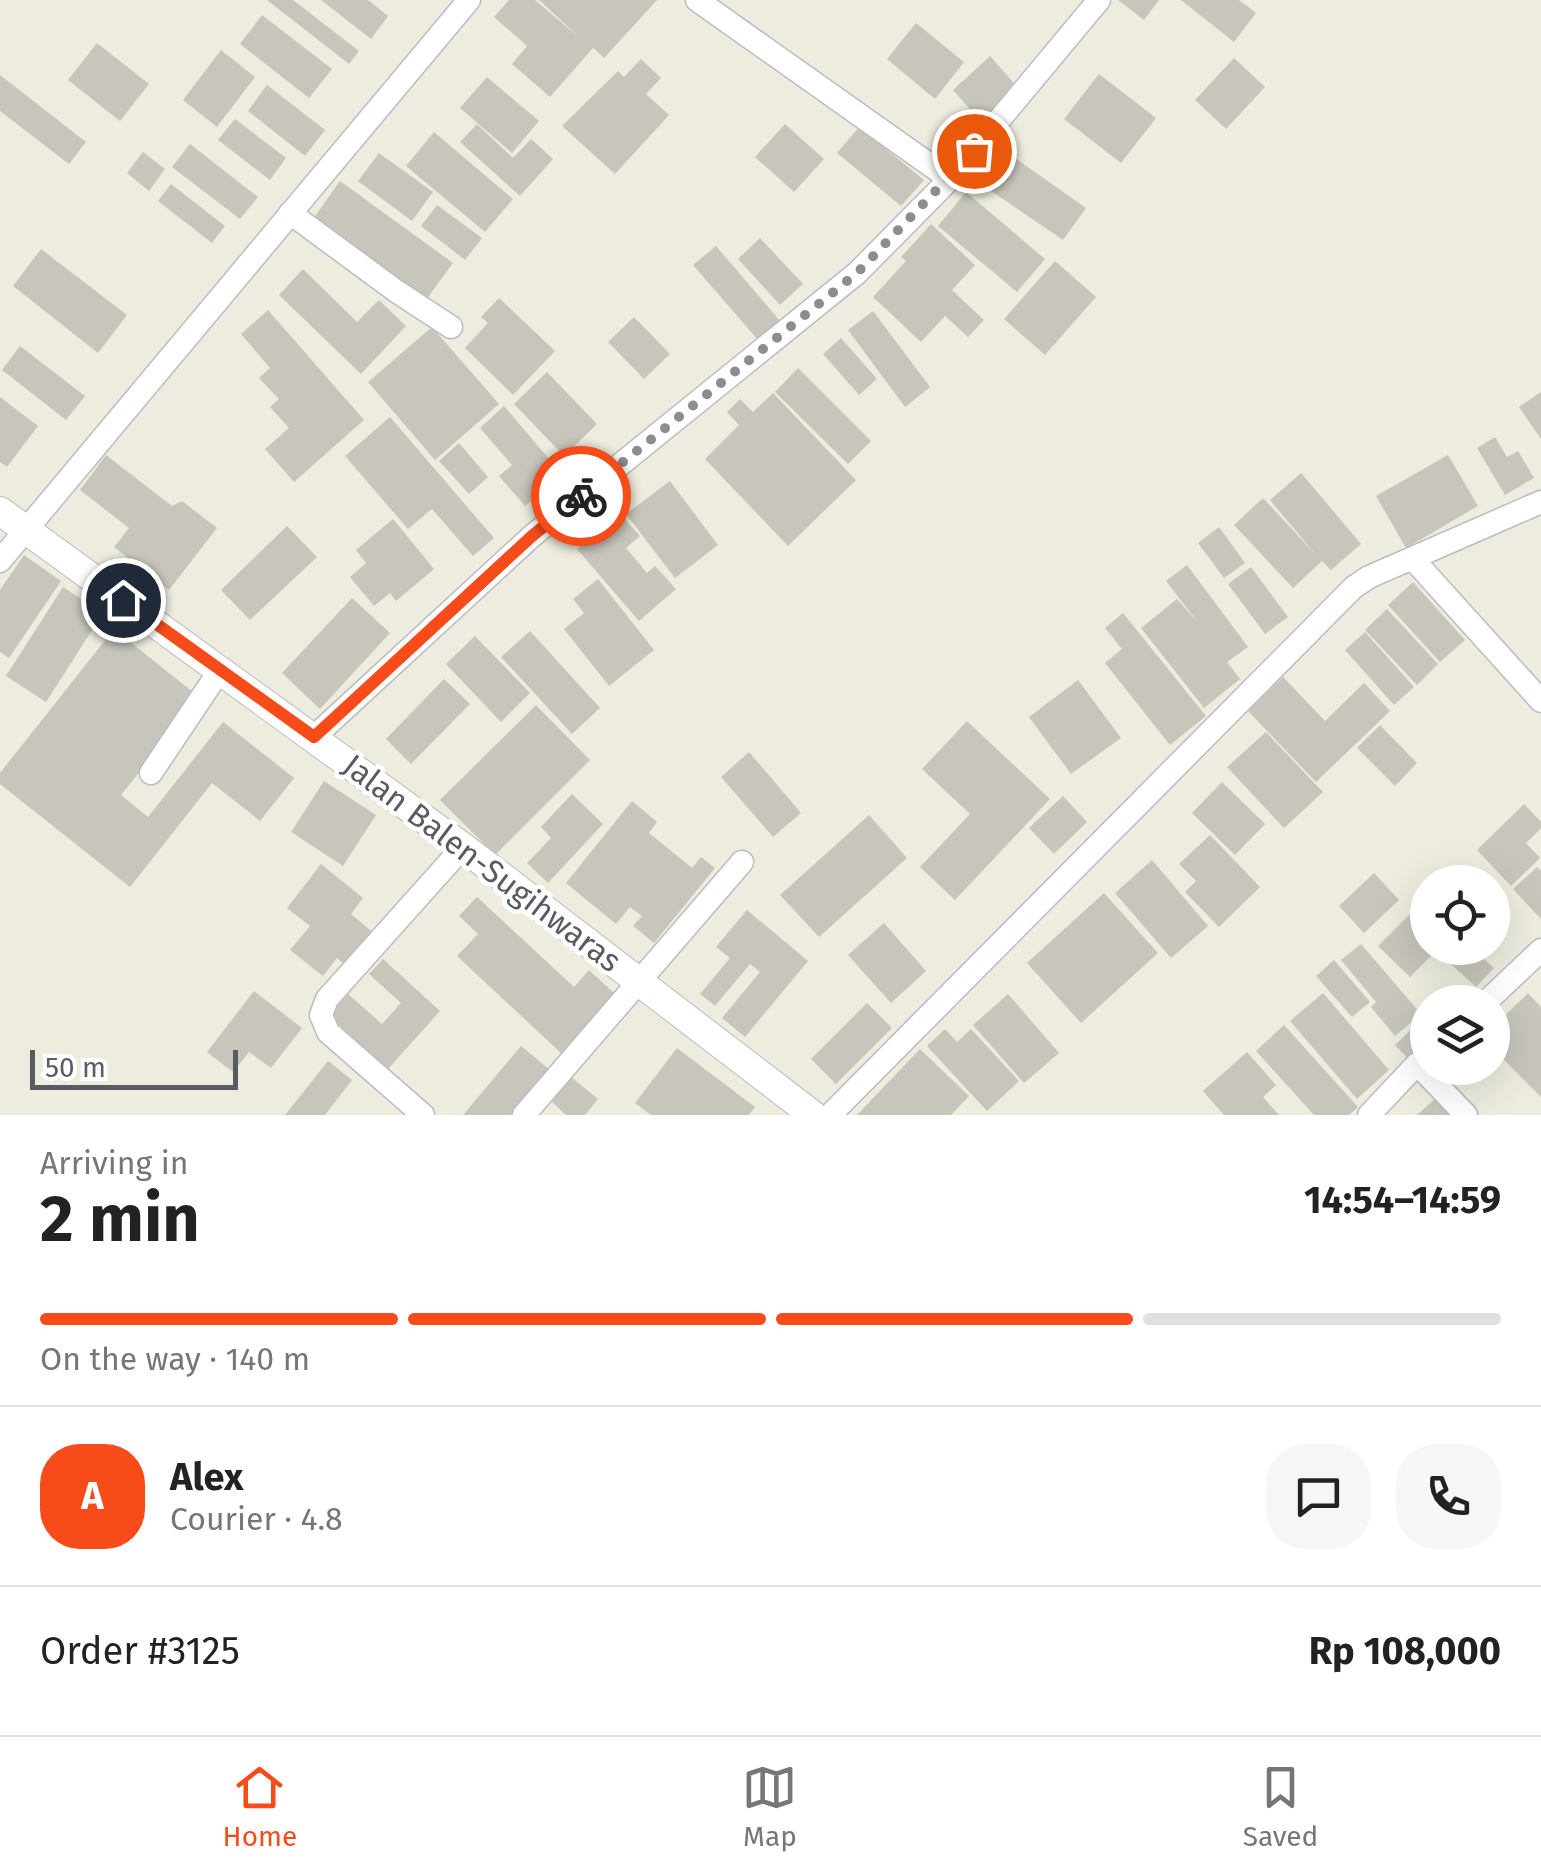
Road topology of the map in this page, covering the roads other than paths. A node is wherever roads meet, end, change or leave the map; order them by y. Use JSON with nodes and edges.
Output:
{"nodes":[{"id":1,"x":469,"y":0,"type":"edge"},
{"id":2,"x":697,"y":0,"type":"edge"},
{"id":3,"x":1099,"y":0,"type":"edge"},
{"id":4,"x":950,"y":179,"type":"junction"},
{"id":5,"x":290,"y":214,"type":"junction"},
{"id":6,"x":452,"y":327,"type":"dead end"},
{"id":7,"x":1541,"y":502,"type":"edge"},
{"id":8,"x":0,"y":512,"type":"edge"},
{"id":9,"x":26,"y":530,"type":"junction"},
{"id":10,"x":1412,"y":558,"type":"junction"},
{"id":11,"x":0,"y":561,"type":"edge"},
{"id":12,"x":220,"y":670,"type":"junction"},
{"id":13,"x":1541,"y":701,"type":"edge"},
{"id":14,"x":314,"y":737,"type":"junction"},
{"id":15,"x":151,"y":773,"type":"dead end"},
{"id":16,"x":463,"y":846,"type":"junction"},
{"id":17,"x":742,"y":862,"type":"dead end"},
{"id":18,"x":1541,"y":950,"type":"edge"},
{"id":19,"x":639,"y":982,"type":"junction"},
{"id":20,"x":1504,"y":985,"type":"edge"},
{"id":21,"x":1410,"y":1072,"type":"edge"},
{"id":22,"x":1442,"y":1085,"type":"edge"},
{"id":23,"x":796,"y":1110,"type":"edge"},
{"id":24,"x":423,"y":1115,"type":"edge"},
{"id":25,"x":524,"y":1115,"type":"edge"},
{"id":26,"x":830,"y":1115,"type":"edge"},
{"id":27,"x":1369,"y":1115,"type":"edge"},
{"id":28,"x":1466,"y":1115,"type":"edge"}],
"edges":[{"from":1,"to":5,"type":"street"},
{"from":2,"to":4,"type":"street"},
{"from":3,"to":4,"type":"street"},
{"from":4,"to":14,"type":"street"},
{"from":5,"to":6,"type":"street"},
{"from":5,"to":9,"type":"street"},
{"from":7,"to":10,"type":"street"},
{"from":8,"to":9,"type":"street","name":"Jalan Balen-Sugihwaras"},
{"from":9,"to":11,"type":"street"},
{"from":9,"to":12,"type":"street","name":"Jalan Balen-Sugihwaras"},
{"from":10,"to":13,"type":"street"},
{"from":10,"to":26,"type":"street"},
{"from":12,"to":14,"type":"street","name":"Jalan Balen-Sugihwaras"},
{"from":12,"to":15,"type":"street"},
{"from":14,"to":16,"type":"street","name":"Jalan Balen-Sugihwaras"},
{"from":16,"to":19,"type":"street","name":"Jalan Balen-Sugihwaras"},
{"from":16,"to":24,"type":"street"},
{"from":17,"to":19,"type":"street"},
{"from":18,"to":20,"type":"street"},
{"from":19,"to":23,"type":"street","name":"Jalan Balen-Sugihwaras"},
{"from":19,"to":25,"type":"street"},
{"from":21,"to":27,"type":"street"},
{"from":22,"to":28,"type":"street"}]}
